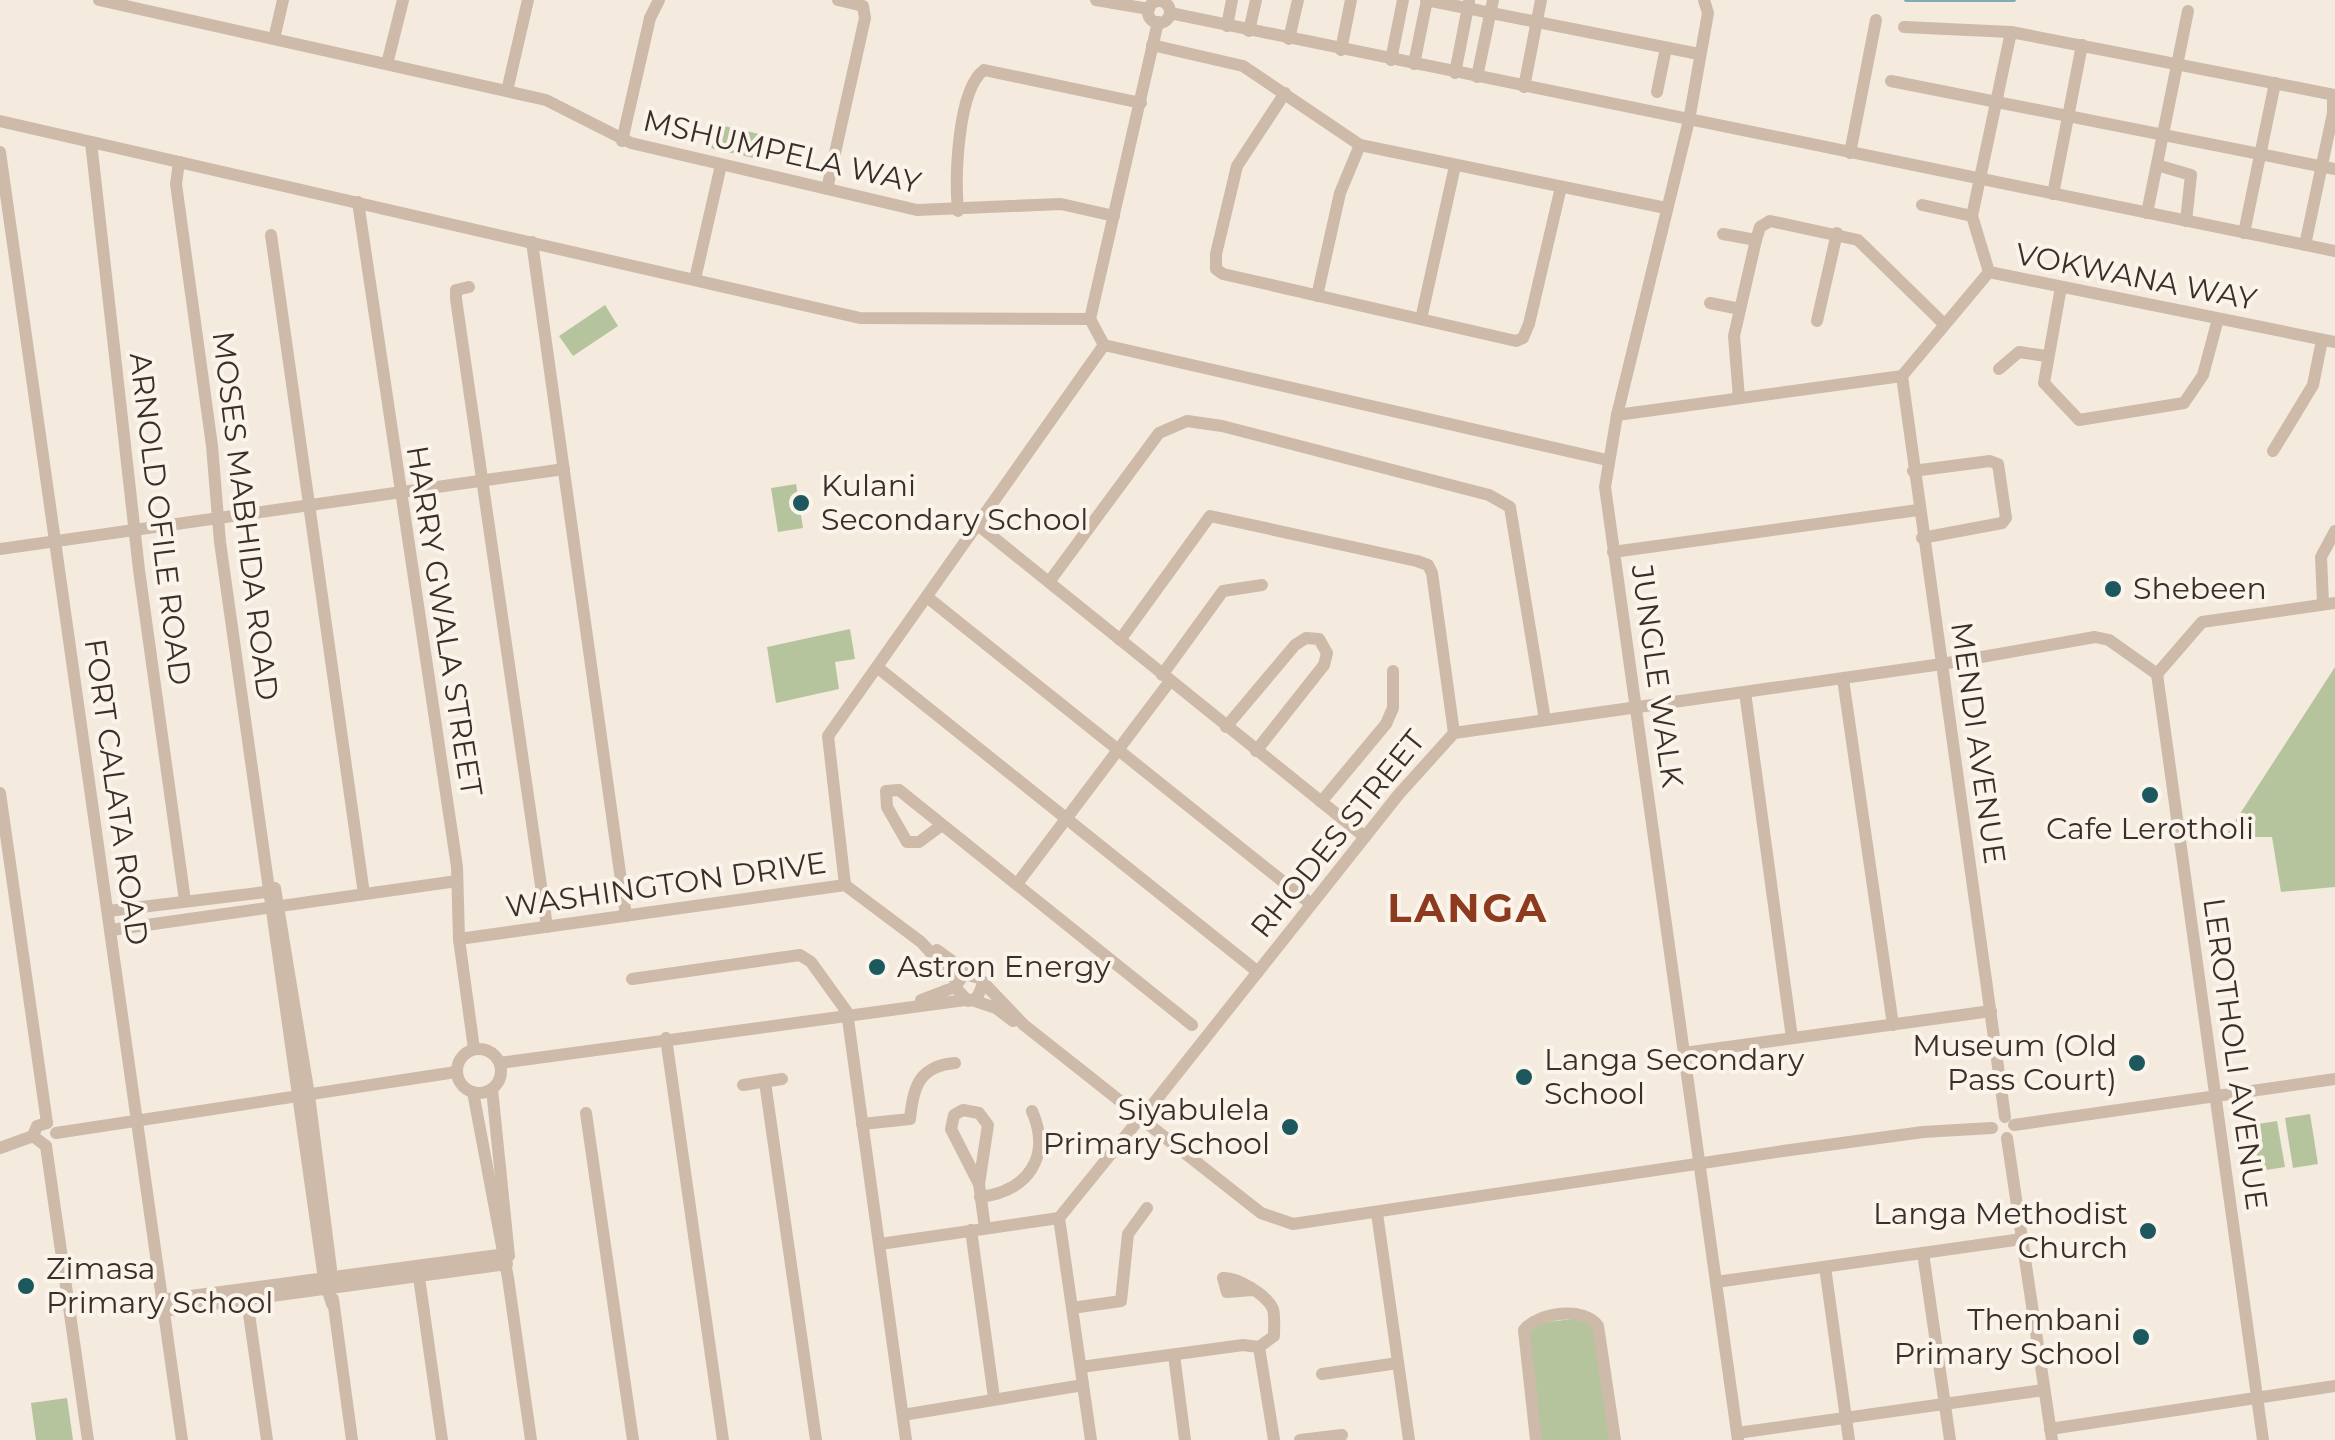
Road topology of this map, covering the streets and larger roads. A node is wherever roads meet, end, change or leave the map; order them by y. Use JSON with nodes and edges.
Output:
{"nodes":[{"id":1,"x":100,"y":0,"type":"edge"},
{"id":2,"x":283,"y":0,"type":"edge"},
{"id":3,"x":402,"y":0,"type":"edge"},
{"id":4,"x":528,"y":0,"type":"edge"},
{"id":5,"x":659,"y":0,"type":"edge"},
{"id":6,"x":838,"y":0,"type":"edge"},
{"id":7,"x":1096,"y":0,"type":"edge"},
{"id":8,"x":1232,"y":0,"type":"edge"},
{"id":9,"x":1256,"y":0,"type":"edge"},
{"id":10,"x":1298,"y":0,"type":"edge"},
{"id":11,"x":1351,"y":0,"type":"edge"},
{"id":12,"x":1403,"y":0,"type":"edge"},
{"id":13,"x":1427,"y":0,"type":"edge"},
{"id":14,"x":1542,"y":0,"type":"edge"},
{"id":15,"x":1704,"y":0,"type":"edge"},
{"id":16,"x":1114,"y":2,"type":"edge"},
{"id":17,"x":864,"y":3,"type":"edge"},
{"id":18,"x":1468,"y":4,"type":"edge"},
{"id":19,"x":1161,"y":6,"type":"edge"},
{"id":20,"x":1492,"y":6,"type":"edge"},
{"id":21,"x":161,"y":7,"type":"edge"},
{"id":22,"x":2188,"y":11,"type":"dead end"},
{"id":23,"x":1876,"y":20,"type":"dead end"},
{"id":24,"x":1537,"y":22,"type":"junction"},
{"id":25,"x":1227,"y":26,"type":"junction"},
{"id":26,"x":1904,"y":27,"type":"dead end"},
{"id":27,"x":1249,"y":31,"type":"junction"},
{"id":28,"x":2011,"y":32,"type":"junction"},
{"id":29,"x":274,"y":38,"type":"junction"},
{"id":30,"x":1289,"y":39,"type":"junction"},
{"id":31,"x":1152,"y":45,"type":"junction"},
{"id":32,"x":2082,"y":45,"type":"junction"},
{"id":33,"x":1666,"y":48,"type":"junction"},
{"id":34,"x":1341,"y":50,"type":"junction"},
{"id":35,"x":1699,"y":54,"type":"junction"},
{"id":36,"x":1391,"y":60,"type":"junction"},
{"id":37,"x":387,"y":64,"type":"junction"},
{"id":38,"x":1414,"y":64,"type":"junction"},
{"id":39,"x":2178,"y":64,"type":"junction"},
{"id":40,"x":1455,"y":73,"type":"junction"},
{"id":41,"x":1477,"y":77,"type":"junction"},
{"id":42,"x":1891,"y":80,"type":"dead end"},
{"id":43,"x":2275,"y":82,"type":"junction"},
{"id":44,"x":1524,"y":86,"type":"junction"},
{"id":45,"x":507,"y":91,"type":"junction"},
{"id":46,"x":1657,"y":92,"type":"dead end"},
{"id":47,"x":1285,"y":94,"type":"junction"},
{"id":48,"x":2334,"y":95,"type":"edge"},
{"id":49,"x":1996,"y":102,"type":"junction"},
{"id":50,"x":1141,"y":104,"type":"junction"},
{"id":51,"x":2069,"y":116,"type":"junction"},
{"id":52,"x":1689,"y":120,"type":"junction"},
{"id":53,"x":0,"y":121,"type":"edge"},
{"id":54,"x":2163,"y":135,"type":"junction"},
{"id":55,"x":622,"y":140,"type":"junction"},
{"id":56,"x":91,"y":142,"type":"junction"},
{"id":57,"x":1360,"y":145,"type":"junction"},
{"id":58,"x":0,"y":152,"type":"edge"},
{"id":59,"x":1850,"y":153,"type":"junction"},
{"id":60,"x":2260,"y":154,"type":"junction"},
{"id":61,"x":180,"y":162,"type":"junction"},
{"id":62,"x":722,"y":165,"type":"junction"},
{"id":63,"x":2156,"y":165,"type":"junction"},
{"id":64,"x":1455,"y":166,"type":"junction"},
{"id":65,"x":2329,"y":168,"type":"edge"},
{"id":66,"x":1980,"y":179,"type":"junction"},
{"id":67,"x":1561,"y":186,"type":"junction"},
{"id":68,"x":827,"y":189,"type":"junction"},
{"id":69,"x":2053,"y":194,"type":"junction"},
{"id":70,"x":358,"y":202,"type":"junction"},
{"id":71,"x":1922,"y":206,"type":"dead end"},
{"id":72,"x":1666,"y":208,"type":"junction"},
{"id":73,"x":958,"y":211,"type":"junction"},
{"id":74,"x":2147,"y":213,"type":"junction"},
{"id":75,"x":1114,"y":216,"type":"junction"},
{"id":76,"x":1972,"y":216,"type":"junction"},
{"id":77,"x":2186,"y":221,"type":"junction"},
{"id":78,"x":1837,"y":232,"type":"junction"},
{"id":79,"x":2244,"y":232,"type":"junction"},
{"id":80,"x":1723,"y":234,"type":"dead end"},
{"id":81,"x":271,"y":236,"type":"dead end"},
{"id":82,"x":1756,"y":240,"type":"junction"},
{"id":83,"x":532,"y":242,"type":"junction"},
{"id":84,"x":2305,"y":245,"type":"junction"},
{"id":85,"x":2335,"y":251,"type":"edge"},
{"id":86,"x":1989,"y":272,"type":"junction"},
{"id":87,"x":694,"y":280,"type":"junction"},
{"id":88,"x":2061,"y":286,"type":"junction"},
{"id":89,"x":468,"y":287,"type":"dead end"},
{"id":90,"x":1316,"y":296,"type":"junction"},
{"id":91,"x":1710,"y":303,"type":"dead end"},
{"id":92,"x":1740,"y":310,"type":"junction"},
{"id":93,"x":1090,"y":319,"type":"junction"},
{"id":94,"x":2218,"y":319,"type":"junction"},
{"id":95,"x":1421,"y":320,"type":"junction"},
{"id":96,"x":1816,"y":321,"type":"dead end"},
{"id":97,"x":1944,"y":324,"type":"junction"},
{"id":98,"x":2328,"y":341,"type":"edge"},
{"id":99,"x":1104,"y":345,"type":"junction"},
{"id":100,"x":2046,"y":356,"type":"junction"},
{"id":101,"x":1999,"y":369,"type":"dead end"},
{"id":102,"x":1902,"y":376,"type":"junction"},
{"id":103,"x":1739,"y":398,"type":"junction"},
{"id":104,"x":1617,"y":415,"type":"junction"},
{"id":105,"x":2273,"y":451,"type":"dead end"},
{"id":106,"x":1608,"y":460,"type":"junction"},
{"id":107,"x":564,"y":469,"type":"junction"},
{"id":108,"x":1913,"y":471,"type":"junction"},
{"id":109,"x":483,"y":481,"type":"junction"},
{"id":110,"x":400,"y":492,"type":"junction"},
{"id":111,"x":308,"y":506,"type":"junction"},
{"id":112,"x":1918,"y":510,"type":"junction"},
{"id":113,"x":218,"y":518,"type":"junction"},
{"id":114,"x":978,"y":524,"type":"junction"},
{"id":115,"x":135,"y":530,"type":"junction"},
{"id":116,"x":2335,"y":531,"type":"edge"},
{"id":117,"x":1922,"y":538,"type":"junction"},
{"id":118,"x":54,"y":542,"type":"junction"},
{"id":119,"x":0,"y":549,"type":"edge"},
{"id":120,"x":1614,"y":552,"type":"junction"},
{"id":121,"x":1049,"y":582,"type":"junction"},
{"id":122,"x":1262,"y":585,"type":"dead end"},
{"id":123,"x":927,"y":597,"type":"junction"},
{"id":124,"x":2329,"y":604,"type":"edge"},
{"id":125,"x":1120,"y":640,"type":"junction"},
{"id":126,"x":1942,"y":664,"type":"junction"},
{"id":127,"x":878,"y":667,"type":"junction"},
{"id":128,"x":1393,"y":671,"type":"dead end"},
{"id":129,"x":2157,"y":674,"type":"junction"},
{"id":130,"x":1166,"y":678,"type":"junction"},
{"id":131,"x":1843,"y":679,"type":"junction"},
{"id":132,"x":1745,"y":692,"type":"junction"},
{"id":133,"x":1636,"y":708,"type":"junction"},
{"id":134,"x":1546,"y":720,"type":"junction"},
{"id":135,"x":1226,"y":727,"type":"junction"},
{"id":136,"x":1454,"y":733,"type":"junction"},
{"id":137,"x":1119,"y":749,"type":"junction"},
{"id":138,"x":1256,"y":751,"type":"junction"},
{"id":139,"x":0,"y":794,"type":"edge"},
{"id":140,"x":1321,"y":802,"type":"junction"},
{"id":141,"x":1066,"y":820,"type":"junction"},
{"id":142,"x":942,"y":826,"type":"junction"},
{"id":143,"x":1366,"y":837,"type":"junction"},
{"id":144,"x":456,"y":881,"type":"junction"},
{"id":145,"x":1017,"y":884,"type":"junction"},
{"id":146,"x":845,"y":885,"type":"junction"},
{"id":147,"x":364,"y":894,"type":"junction"},
{"id":148,"x":273,"y":899,"type":"junction"},
{"id":149,"x":185,"y":901,"type":"junction"},
{"id":150,"x":1312,"y":904,"type":"junction"},
{"id":151,"x":108,"y":911,"type":"junction"},
{"id":152,"x":626,"y":916,"type":"junction"},
{"id":153,"x":547,"y":927,"type":"junction"},
{"id":154,"x":111,"y":930,"type":"junction"},
{"id":155,"x":459,"y":939,"type":"junction"},
{"id":156,"x":1258,"y":972,"type":"junction"},
{"id":157,"x":632,"y":979,"type":"dead end"},
{"id":158,"x":960,"y":980,"type":"junction"},
{"id":159,"x":982,"y":984,"type":"junction"},
{"id":160,"x":968,"y":1000,"type":"junction"},
{"id":161,"x":900,"y":1006,"type":"junction"},
{"id":162,"x":1991,"y":1010,"type":"junction"},
{"id":163,"x":847,"y":1012,"type":"junction"},
{"id":164,"x":1024,"y":1024,"type":"junction"},
{"id":165,"x":1893,"y":1024,"type":"junction"},
{"id":166,"x":1192,"y":1025,"type":"dead end"},
{"id":167,"x":666,"y":1038,"type":"junction"},
{"id":168,"x":1792,"y":1038,"type":"junction"},
{"id":169,"x":474,"y":1049,"type":"junction"},
{"id":170,"x":1684,"y":1052,"type":"junction"},
{"id":171,"x":500,"y":1062,"type":"junction"},
{"id":172,"x":955,"y":1063,"type":"dead end"},
{"id":173,"x":456,"y":1072,"type":"junction"},
{"id":174,"x":782,"y":1079,"type":"dead end"},
{"id":175,"x":2335,"y":1079,"type":"edge"},
{"id":176,"x":764,"y":1082,"type":"junction"},
{"id":177,"x":743,"y":1085,"type":"dead end"},
{"id":178,"x":492,"y":1089,"type":"junction"},
{"id":179,"x":474,"y":1092,"type":"junction"},
{"id":180,"x":2216,"y":1095,"type":"junction"},
{"id":181,"x":304,"y":1096,"type":"junction"},
{"id":182,"x":1032,"y":1112,"type":"dead end"},
{"id":183,"x":586,"y":1113,"type":"dead end"},
{"id":184,"x":1142,"y":1117,"type":"junction"},
{"id":185,"x":137,"y":1120,"type":"junction"},
{"id":186,"x":862,"y":1124,"type":"junction"},
{"id":187,"x":2009,"y":1127,"type":"junction"},
{"id":188,"x":52,"y":1128,"type":"junction"},
{"id":189,"x":33,"y":1136,"type":"junction"},
{"id":190,"x":46,"y":1146,"type":"junction"},
{"id":191,"x":0,"y":1148,"type":"edge"},
{"id":192,"x":1700,"y":1166,"type":"junction"},
{"id":193,"x":980,"y":1190,"type":"junction"},
{"id":194,"x":1147,"y":1208,"type":"dead end"},
{"id":195,"x":1377,"y":1214,"type":"junction"},
{"id":196,"x":1060,"y":1218,"type":"junction"},
{"id":197,"x":978,"y":1229,"type":"junction"},
{"id":198,"x":2022,"y":1239,"type":"junction"},
{"id":199,"x":880,"y":1244,"type":"junction"},
{"id":200,"x":1924,"y":1253,"type":"junction"},
{"id":201,"x":506,"y":1263,"type":"junction"},
{"id":202,"x":1824,"y":1266,"type":"junction"},
{"id":203,"x":418,"y":1277,"type":"junction"},
{"id":204,"x":1716,"y":1282,"type":"junction"},
{"id":205,"x":329,"y":1284,"type":"junction"},
{"id":206,"x":1252,"y":1290,"type":"dead end"},
{"id":207,"x":247,"y":1300,"type":"junction"},
{"id":208,"x":162,"y":1306,"type":"junction"},
{"id":209,"x":1072,"y":1308,"type":"junction"},
{"id":210,"x":1260,"y":1347,"type":"junction"},
{"id":211,"x":1174,"y":1355,"type":"junction"},
{"id":212,"x":1398,"y":1363,"type":"junction"},
{"id":213,"x":1080,"y":1367,"type":"junction"},
{"id":214,"x":1322,"y":1374,"type":"dead end"},
{"id":215,"x":1083,"y":1384,"type":"junction"},
{"id":216,"x":2335,"y":1386,"type":"edge"},
{"id":217,"x":2044,"y":1390,"type":"junction"},
{"id":218,"x":994,"y":1398,"type":"junction"},
{"id":219,"x":2258,"y":1398,"type":"junction"},
{"id":220,"x":1945,"y":1405,"type":"junction"},
{"id":221,"x":902,"y":1415,"type":"junction"},
{"id":222,"x":1846,"y":1418,"type":"junction"},
{"id":223,"x":1342,"y":1435,"type":"dead end"},
{"id":224,"x":2051,"y":1435,"type":"edge"},
{"id":225,"x":1738,"y":1436,"type":"edge"},
{"id":226,"x":88,"y":1440,"type":"edge"},
{"id":227,"x":182,"y":1440,"type":"edge"},
{"id":228,"x":267,"y":1440,"type":"edge"},
{"id":229,"x":352,"y":1440,"type":"edge"},
{"id":230,"x":442,"y":1440,"type":"edge"},
{"id":231,"x":531,"y":1440,"type":"edge"},
{"id":232,"x":632,"y":1440,"type":"edge"},
{"id":233,"x":723,"y":1440,"type":"edge"},
{"id":234,"x":816,"y":1440,"type":"edge"},
{"id":235,"x":906,"y":1440,"type":"edge"},
{"id":236,"x":1091,"y":1440,"type":"edge"},
{"id":237,"x":1185,"y":1440,"type":"edge"},
{"id":238,"x":1274,"y":1440,"type":"edge"},
{"id":239,"x":1300,"y":1440,"type":"edge"},
{"id":240,"x":1410,"y":1440,"type":"edge"},
{"id":241,"x":1536,"y":1440,"type":"edge"},
{"id":242,"x":1615,"y":1440,"type":"edge"},
{"id":243,"x":1849,"y":1440,"type":"edge"},
{"id":244,"x":1950,"y":1440,"type":"edge"},
{"id":245,"x":2263,"y":1440,"type":"edge"}],
"edges":[{"from":1,"to":21,"type":"street","name":"MSHUMPELA WAY"},
{"from":2,"to":29,"type":"street"},
{"from":3,"to":37,"type":"street"},
{"from":4,"to":45,"type":"street"},
{"from":5,"to":55,"type":"street"},
{"from":6,"to":17,"type":"street"},
{"from":7,"to":16,"type":"street"},
{"from":8,"to":25,"type":"street"},
{"from":9,"to":27,"type":"street"},
{"from":10,"to":30,"type":"street"},
{"from":11,"to":34,"type":"street"},
{"from":12,"to":36,"type":"street"},
{"from":13,"to":18,"type":"street"},
{"from":13,"to":38,"type":"street"},
{"from":14,"to":24,"type":"street"},
{"from":15,"to":35,"type":"street","name":"JUNGLE WALK"},
{"from":16,"to":19,"type":"street"},
{"from":17,"to":68,"type":"street"},
{"from":18,"to":20,"type":"street"},
{"from":18,"to":40,"type":"street"},
{"from":19,"to":25,"type":"street"},
{"from":19,"to":31,"type":"street"},
{"from":20,"to":24,"type":"street"},
{"from":20,"to":41,"type":"street"},
{"from":21,"to":29,"type":"street","name":"MSHUMPELA WAY"},
{"from":22,"to":39,"type":"street"},
{"from":23,"to":59,"type":"street"},
{"from":24,"to":33,"type":"street"},
{"from":24,"to":44,"type":"street"},
{"from":25,"to":27,"type":"street"},
{"from":26,"to":28,"type":"street"},
{"from":27,"to":30,"type":"street"},
{"from":28,"to":32,"type":"street"},
{"from":28,"to":49,"type":"street"},
{"from":29,"to":37,"type":"street","name":"MSHUMPELA WAY"},
{"from":30,"to":34,"type":"street"},
{"from":31,"to":47,"type":"street"},
{"from":31,"to":50,"type":"street"},
{"from":32,"to":39,"type":"street"},
{"from":32,"to":51,"type":"street"},
{"from":33,"to":35,"type":"street"},
{"from":33,"to":46,"type":"street"},
{"from":34,"to":36,"type":"street"},
{"from":35,"to":52,"type":"street","name":"JUNGLE WALK"},
{"from":36,"to":38,"type":"street"},
{"from":37,"to":45,"type":"street","name":"MSHUMPELA WAY"},
{"from":38,"to":40,"type":"street"},
{"from":39,"to":43,"type":"street"},
{"from":39,"to":54,"type":"street"},
{"from":40,"to":41,"type":"street"},
{"from":41,"to":44,"type":"street"},
{"from":42,"to":49,"type":"street"},
{"from":43,"to":48,"type":"street"},
{"from":43,"to":60,"type":"street"},
{"from":44,"to":52,"type":"street"},
{"from":45,"to":55,"type":"street","name":"MSHUMPELA WAY"},
{"from":47,"to":57,"type":"street"},
{"from":47,"to":90,"type":"street"},
{"from":48,"to":65,"type":"street"},
{"from":49,"to":51,"type":"street"},
{"from":49,"to":66,"type":"street"},
{"from":50,"to":73,"type":"street"},
{"from":50,"to":75,"type":"street"},
{"from":51,"to":54,"type":"street"},
{"from":51,"to":69,"type":"street"},
{"from":52,"to":59,"type":"street"},
{"from":52,"to":72,"type":"street","name":"JUNGLE WALK"},
{"from":53,"to":56,"type":"street"},
{"from":54,"to":60,"type":"street"},
{"from":54,"to":63,"type":"street"},
{"from":55,"to":62,"type":"street","name":"MSHUMPELA WAY"},
{"from":56,"to":61,"type":"street"},
{"from":56,"to":115,"type":"street","name":"ARNOLD OFILE ROAD"},
{"from":57,"to":64,"type":"street"},
{"from":57,"to":90,"type":"street"},
{"from":58,"to":118,"type":"street","name":"FORT CALATA ROAD"},
{"from":59,"to":66,"type":"street"},
{"from":60,"to":65,"type":"street"},
{"from":60,"to":79,"type":"street"},
{"from":61,"to":70,"type":"street"},
{"from":61,"to":113,"type":"street","name":"MOSES MABHIDA ROAD"},
{"from":62,"to":68,"type":"street","name":"MSHUMPELA WAY"},
{"from":62,"to":87,"type":"street"},
{"from":63,"to":74,"type":"street"},
{"from":63,"to":77,"type":"street"},
{"from":64,"to":67,"type":"street"},
{"from":64,"to":95,"type":"street"},
{"from":65,"to":84,"type":"street"},
{"from":66,"to":69,"type":"street"},
{"from":66,"to":76,"type":"street"},
{"from":67,"to":72,"type":"street"},
{"from":67,"to":95,"type":"street"},
{"from":68,"to":73,"type":"street","name":"MSHUMPELA WAY"},
{"from":69,"to":74,"type":"street"},
{"from":70,"to":83,"type":"street"},
{"from":70,"to":110,"type":"street","name":"HARRY GWALA STREET"},
{"from":71,"to":76,"type":"street"},
{"from":72,"to":104,"type":"street","name":"JUNGLE WALK"},
{"from":73,"to":75,"type":"street","name":"MSHUMPELA WAY"},
{"from":74,"to":77,"type":"street"},
{"from":75,"to":93,"type":"street"},
{"from":76,"to":86,"type":"street"},
{"from":77,"to":79,"type":"street"},
{"from":78,"to":82,"type":"street"},
{"from":78,"to":96,"type":"street"},
{"from":78,"to":97,"type":"street"},
{"from":79,"to":84,"type":"street"},
{"from":80,"to":82,"type":"street"},
{"from":81,"to":111,"type":"street"},
{"from":82,"to":92,"type":"street"},
{"from":83,"to":87,"type":"street"},
{"from":83,"to":107,"type":"street"},
{"from":84,"to":85,"type":"street"},
{"from":86,"to":88,"type":"street","name":"VOKWANA WAY"},
{"from":86,"to":97,"type":"street","name":"VOKWANA WAY"},
{"from":87,"to":93,"type":"street"},
{"from":88,"to":94,"type":"street","name":"VOKWANA WAY"},
{"from":88,"to":100,"type":"street"},
{"from":89,"to":109,"type":"street"},
{"from":90,"to":95,"type":"street"},
{"from":91,"to":92,"type":"street"},
{"from":92,"to":103,"type":"street"},
{"from":93,"to":99,"type":"street"},
{"from":94,"to":98,"type":"street","name":"VOKWANA WAY"},
{"from":94,"to":100,"type":"street"},
{"from":97,"to":102,"type":"street","name":"VOKWANA WAY"},
{"from":98,"to":105,"type":"street"},
{"from":99,"to":106,"type":"street"},
{"from":99,"to":114,"type":"street"},
{"from":100,"to":101,"type":"street"},
{"from":102,"to":103,"type":"street"},
{"from":102,"to":108,"type":"street","name":"MENDI AVENUE"},
{"from":103,"to":104,"type":"street"},
{"from":104,"to":106,"type":"street","name":"JUNGLE WALK"},
{"from":106,"to":120,"type":"street","name":"JUNGLE WALK"},
{"from":107,"to":109,"type":"street"},
{"from":107,"to":152,"type":"street"},
{"from":108,"to":112,"type":"street","name":"MENDI AVENUE"},
{"from":108,"to":117,"type":"street"},
{"from":109,"to":110,"type":"street"},
{"from":109,"to":153,"type":"street"},
{"from":110,"to":111,"type":"street"},
{"from":110,"to":144,"type":"street","name":"HARRY GWALA STREET"},
{"from":111,"to":113,"type":"street"},
{"from":111,"to":147,"type":"street"},
{"from":112,"to":117,"type":"street","name":"MENDI AVENUE"},
{"from":112,"to":120,"type":"street"},
{"from":113,"to":115,"type":"street"},
{"from":113,"to":148,"type":"street","name":"MOSES MABHIDA ROAD"},
{"from":114,"to":121,"type":"street"},
{"from":114,"to":123,"type":"street"},
{"from":115,"to":118,"type":"street"},
{"from":115,"to":149,"type":"street","name":"ARNOLD OFILE ROAD"},
{"from":116,"to":124,"type":"street"},
{"from":117,"to":126,"type":"street","name":"MENDI AVENUE"},
{"from":118,"to":119,"type":"street"},
{"from":118,"to":151,"type":"street","name":"FORT CALATA ROAD"},
{"from":120,"to":133,"type":"street","name":"JUNGLE WALK"},
{"from":121,"to":125,"type":"street"},
{"from":121,"to":134,"type":"street"},
{"from":122,"to":130,"type":"street"},
{"from":123,"to":127,"type":"street"},
{"from":123,"to":137,"type":"street"},
{"from":124,"to":129,"type":"street"},
{"from":125,"to":130,"type":"street"},
{"from":125,"to":136,"type":"street"},
{"from":126,"to":129,"type":"street","name":"RHODES STREET"},
{"from":126,"to":131,"type":"street","name":"RHODES STREET"},
{"from":126,"to":162,"type":"street","name":"MENDI AVENUE"},
{"from":127,"to":141,"type":"street"},
{"from":127,"to":146,"type":"street"},
{"from":128,"to":140,"type":"street"},
{"from":129,"to":180,"type":"street","name":"LEROTHOLI AVENUE"},
{"from":130,"to":135,"type":"street"},
{"from":130,"to":137,"type":"street"},
{"from":131,"to":132,"type":"street","name":"RHODES STREET"},
{"from":131,"to":165,"type":"street"},
{"from":132,"to":133,"type":"street","name":"RHODES STREET"},
{"from":132,"to":168,"type":"street"},
{"from":133,"to":134,"type":"street","name":"RHODES STREET"},
{"from":133,"to":170,"type":"street","name":"JUNGLE WALK"},
{"from":134,"to":136,"type":"street","name":"RHODES STREET"},
{"from":135,"to":138,"type":"street"},
{"from":135,"to":138,"type":"street"},
{"from":136,"to":143,"type":"street","name":"RHODES STREET"},
{"from":137,"to":141,"type":"street"},
{"from":137,"to":150,"type":"street"},
{"from":138,"to":140,"type":"street"},
{"from":139,"to":188,"type":"street"},
{"from":140,"to":143,"type":"street"},
{"from":141,"to":145,"type":"street"},
{"from":141,"to":156,"type":"street"},
{"from":142,"to":142,"type":"street"},
{"from":142,"to":145,"type":"street"},
{"from":143,"to":150,"type":"street","name":"RHODES STREET"},
{"from":144,"to":147,"type":"street"},
{"from":144,"to":155,"type":"street","name":"HARRY GWALA STREET"},
{"from":145,"to":166,"type":"street"},
{"from":146,"to":152,"type":"street","name":"WASHINGTON DRIVE"},
{"from":146,"to":158,"type":"street","name":"WASHINGTON DRIVE"},
{"from":147,"to":148,"type":"street"},
{"from":148,"to":149,"type":"street"},
{"from":148,"to":154,"type":"street"},
{"from":148,"to":181,"type":"street","name":"MOSES MABHIDA ROAD"},
{"from":149,"to":151,"type":"street"},
{"from":150,"to":156,"type":"street","name":"RHODES STREET"},
{"from":151,"to":154,"type":"street","name":"FORT CALATA ROAD"},
{"from":152,"to":153,"type":"street","name":"WASHINGTON DRIVE"},
{"from":153,"to":155,"type":"street","name":"WASHINGTON DRIVE"},
{"from":154,"to":185,"type":"street","name":"FORT CALATA ROAD"},
{"from":155,"to":169,"type":"street","name":"HARRY GWALA STREET"},
{"from":156,"to":184,"type":"street","name":"RHODES STREET"},
{"from":157,"to":163,"type":"street"},
{"from":158,"to":159,"type":"street","name":"WASHINGTON DRIVE"},
{"from":158,"to":160,"type":"street"},
{"from":158,"to":161,"type":"street"},
{"from":159,"to":160,"type":"street"},
{"from":159,"to":164,"type":"street","name":"WASHINGTON DRIVE"},
{"from":160,"to":161,"type":"street"},
{"from":160,"to":164,"type":"street"},
{"from":161,"to":163,"type":"street"},
{"from":162,"to":165,"type":"street"},
{"from":162,"to":187,"type":"street","name":"MENDI AVENUE"},
{"from":163,"to":167,"type":"street"},
{"from":163,"to":186,"type":"street"},
{"from":164,"to":184,"type":"street"},
{"from":165,"to":168,"type":"street"},
{"from":167,"to":171,"type":"street"},
{"from":167,"to":233,"type":"street"},
{"from":168,"to":170,"type":"street"},
{"from":169,"to":171,"type":"street"},
{"from":169,"to":173,"type":"street"},
{"from":170,"to":192,"type":"street","name":"JUNGLE WALK"},
{"from":171,"to":178,"type":"street"},
{"from":172,"to":186,"type":"street"},
{"from":173,"to":179,"type":"street"},
{"from":173,"to":181,"type":"street"},
{"from":174,"to":176,"type":"street"},
{"from":175,"to":180,"type":"street"},
{"from":176,"to":177,"type":"street"},
{"from":176,"to":234,"type":"street"},
{"from":178,"to":179,"type":"street"},
{"from":178,"to":201,"type":"street"},
{"from":179,"to":201,"type":"street"},
{"from":180,"to":187,"type":"street"},
{"from":180,"to":219,"type":"street","name":"LEROTHOLI AVENUE"},
{"from":181,"to":185,"type":"street"},
{"from":181,"to":205,"type":"street","name":"MOSES MABHIDA ROAD"},
{"from":182,"to":193,"type":"street"},
{"from":183,"to":232,"type":"street"},
{"from":184,"to":195,"type":"street"},
{"from":184,"to":196,"type":"street","name":"RHODES STREET"},
{"from":185,"to":188,"type":"street"},
{"from":185,"to":208,"type":"street","name":"FORT CALATA ROAD"},
{"from":186,"to":199,"type":"street"},
{"from":187,"to":192,"type":"street"},
{"from":187,"to":198,"type":"street","name":"MENDI AVENUE"},
{"from":188,"to":189,"type":"street"},
{"from":188,"to":190,"type":"street"},
{"from":189,"to":190,"type":"street"},
{"from":189,"to":191,"type":"street"},
{"from":190,"to":226,"type":"street"},
{"from":192,"to":195,"type":"street"},
{"from":192,"to":204,"type":"street","name":"JUNGLE WALK"},
{"from":193,"to":193,"type":"street"},
{"from":193,"to":197,"type":"street"},
{"from":194,"to":209,"type":"street"},
{"from":195,"to":212,"type":"street"},
{"from":196,"to":197,"type":"street"},
{"from":196,"to":209,"type":"street"},
{"from":197,"to":199,"type":"street"},
{"from":197,"to":218,"type":"street"},
{"from":198,"to":200,"type":"street"},
{"from":198,"to":217,"type":"street","name":"MENDI AVENUE"},
{"from":199,"to":221,"type":"street"},
{"from":200,"to":202,"type":"street"},
{"from":200,"to":220,"type":"street"},
{"from":201,"to":203,"type":"street"},
{"from":201,"to":205,"type":"street"},
{"from":201,"to":231,"type":"street"},
{"from":202,"to":204,"type":"street"},
{"from":202,"to":222,"type":"street"},
{"from":203,"to":205,"type":"street"},
{"from":203,"to":230,"type":"street"},
{"from":204,"to":225,"type":"street","name":"JUNGLE WALK"},
{"from":205,"to":207,"type":"street"},
{"from":205,"to":208,"type":"street"},
{"from":205,"to":229,"type":"street","name":"MOSES MABHIDA ROAD"},
{"from":206,"to":210,"type":"street"},
{"from":207,"to":208,"type":"street"},
{"from":207,"to":228,"type":"street"},
{"from":208,"to":227,"type":"street","name":"FORT CALATA ROAD"},
{"from":209,"to":213,"type":"street"},
{"from":210,"to":211,"type":"street"},
{"from":210,"to":238,"type":"street"},
{"from":211,"to":213,"type":"street"},
{"from":211,"to":237,"type":"street"},
{"from":212,"to":214,"type":"street"},
{"from":212,"to":240,"type":"street"},
{"from":213,"to":215,"type":"street"},
{"from":215,"to":218,"type":"street"},
{"from":215,"to":236,"type":"street"},
{"from":216,"to":219,"type":"street"},
{"from":217,"to":220,"type":"street"},
{"from":217,"to":224,"type":"street","name":"MENDI AVENUE"},
{"from":218,"to":221,"type":"street"},
{"from":219,"to":224,"type":"street"},
{"from":219,"to":245,"type":"street","name":"LEROTHOLI AVENUE"},
{"from":220,"to":222,"type":"street"},
{"from":220,"to":244,"type":"street"},
{"from":221,"to":235,"type":"street"},
{"from":222,"to":225,"type":"street"},
{"from":222,"to":243,"type":"street"},
{"from":223,"to":239,"type":"street"},
{"from":241,"to":242,"type":"street"}]}
